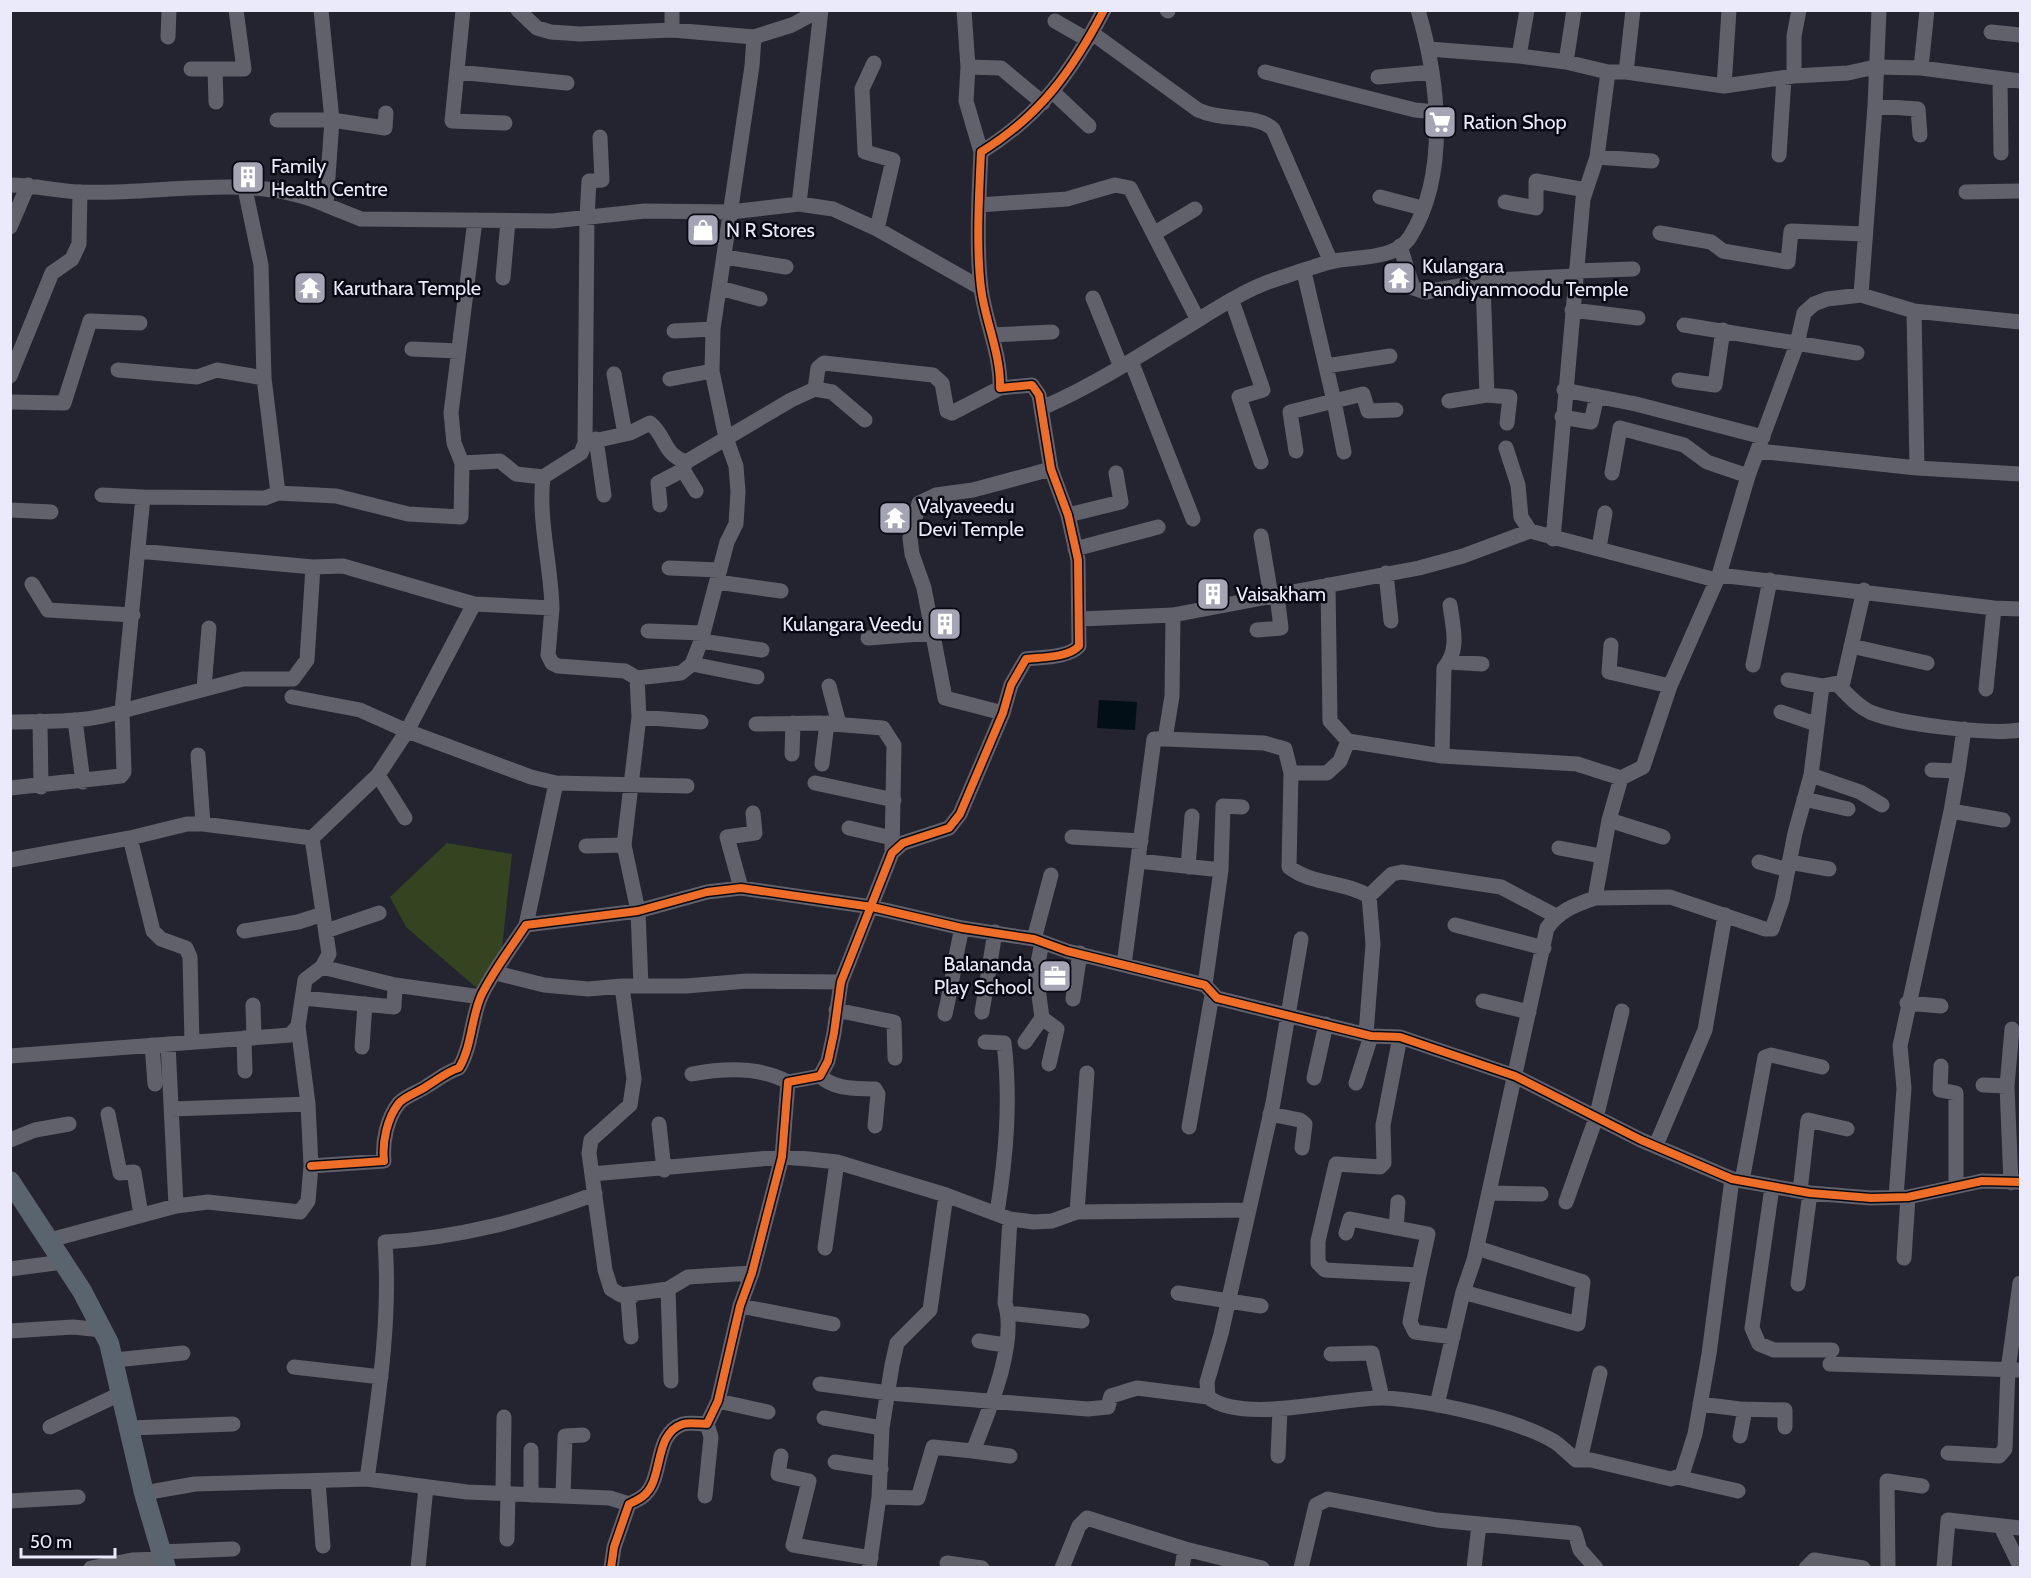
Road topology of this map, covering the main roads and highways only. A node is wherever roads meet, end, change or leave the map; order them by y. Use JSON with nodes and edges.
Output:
{"nodes":[{"id":1,"x":11,"y":1183,"type":"edge"},
{"id":2,"x":163,"y":1560,"type":"edge"}],
"edges":[{"from":1,"to":2,"type":"main road"}]}
